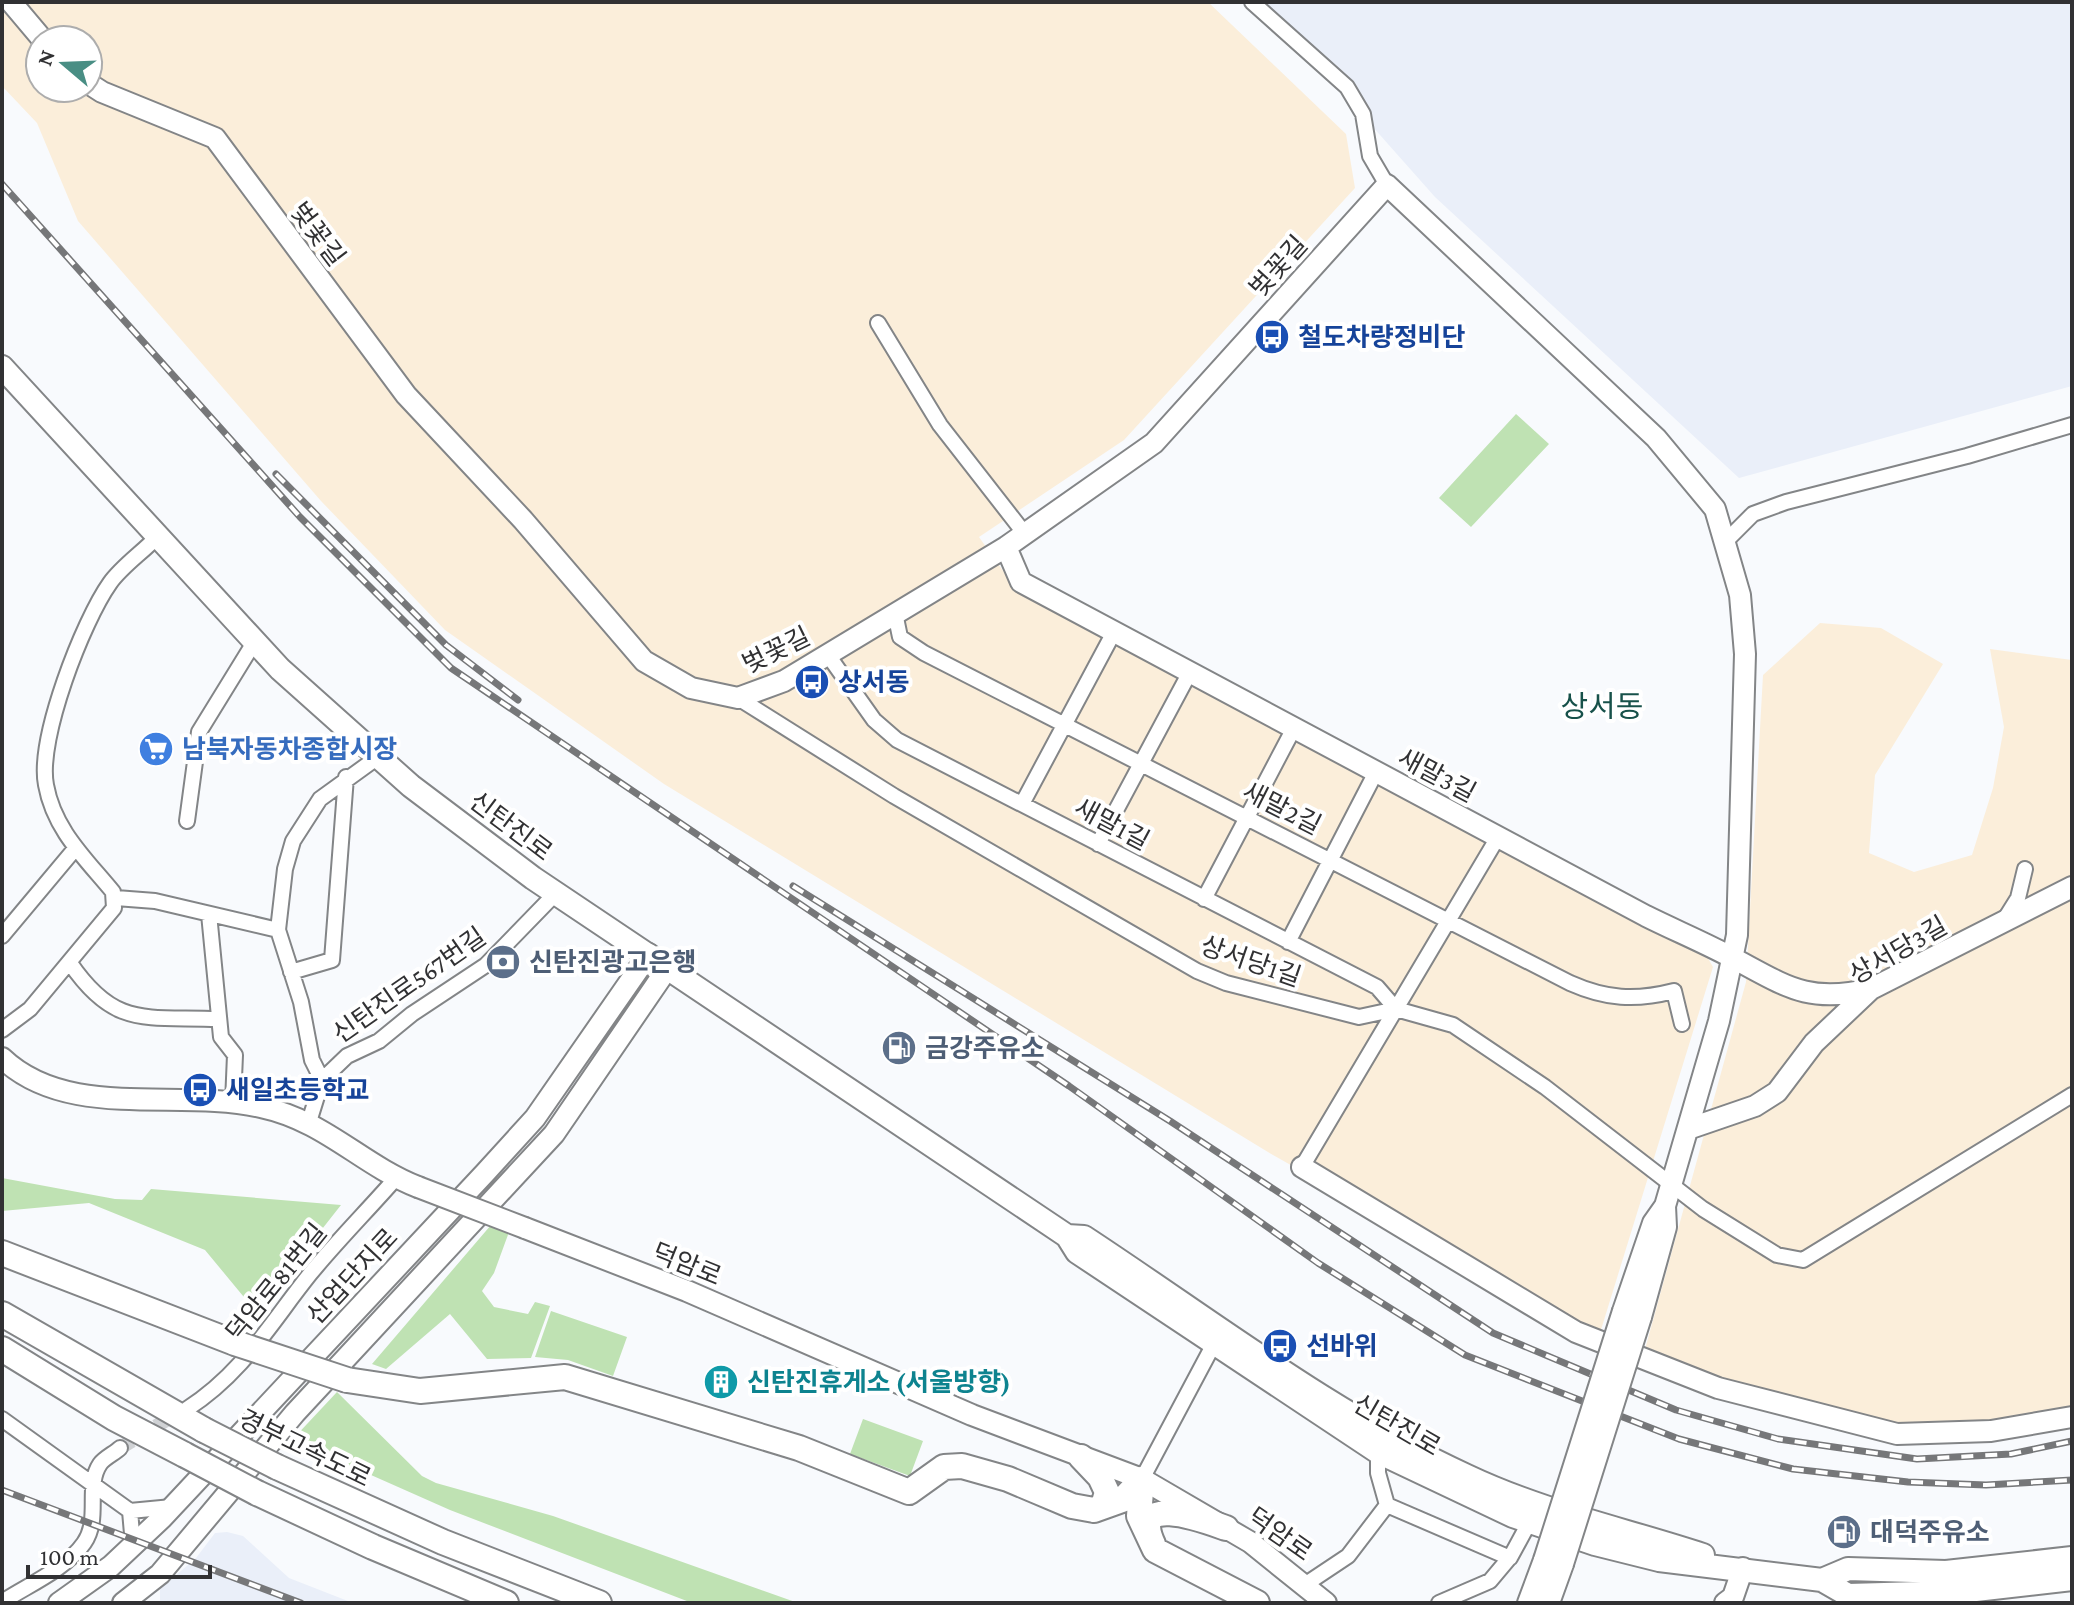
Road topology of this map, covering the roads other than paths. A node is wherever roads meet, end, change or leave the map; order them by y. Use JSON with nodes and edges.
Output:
{"nodes":[{"id":1,"x":11,"y":2,"type":"edge"},
{"id":2,"x":1252,"y":2,"type":"edge"},
{"id":3,"x":30,"y":24,"type":"edge"},
{"id":4,"x":104,"y":92,"type":"edge"},
{"id":5,"x":1387,"y":185,"type":"junction"},
{"id":6,"x":878,"y":323,"type":"dead end"},
{"id":7,"x":2,"y":367,"type":"edge"},
{"id":8,"x":2072,"y":425,"type":"edge"},
{"id":9,"x":1025,"y":534,"type":"junction"},
{"id":10,"x":158,"y":536,"type":"junction"},
{"id":11,"x":1726,"y":541,"type":"junction"},
{"id":12,"x":1006,"y":547,"type":"junction"},
{"id":13,"x":895,"y":613,"type":"junction"},
{"id":14,"x":1114,"y":632,"type":"junction"},
{"id":15,"x":255,"y":641,"type":"junction"},
{"id":16,"x":828,"y":655,"type":"junction"},
{"id":17,"x":1190,"y":672,"type":"junction"},
{"id":18,"x":738,"y":698,"type":"junction"},
{"id":19,"x":1065,"y":724,"type":"junction"},
{"id":20,"x":1294,"y":728,"type":"junction"},
{"id":21,"x":378,"y":757,"type":"junction"},
{"id":22,"x":1142,"y":762,"type":"junction"},
{"id":23,"x":1376,"y":772,"type":"junction"},
{"id":24,"x":346,"y":777,"type":"junction"},
{"id":25,"x":1022,"y":804,"type":"junction"},
{"id":26,"x":1247,"y":817,"type":"junction"},
{"id":27,"x":187,"y":821,"type":"dead end"},
{"id":28,"x":1498,"y":837,"type":"junction"},
{"id":29,"x":1098,"y":844,"type":"junction"},
{"id":30,"x":74,"y":850,"type":"junction"},
{"id":31,"x":1330,"y":860,"type":"junction"},
{"id":32,"x":2025,"y":869,"type":"dead end"},
{"id":33,"x":2072,"y":887,"type":"edge"},
{"id":34,"x":556,"y":893,"type":"junction"},
{"id":35,"x":116,"y":898,"type":"junction"},
{"id":36,"x":1204,"y":899,"type":"junction"},
{"id":37,"x":209,"y":914,"type":"junction"},
{"id":38,"x":1449,"y":921,"type":"junction"},
{"id":39,"x":2002,"y":923,"type":"junction"},
{"id":40,"x":278,"y":930,"type":"junction"},
{"id":41,"x":2,"y":936,"type":"edge"},
{"id":42,"x":1288,"y":942,"type":"junction"},
{"id":43,"x":649,"y":954,"type":"junction"},
{"id":44,"x":1733,"y":958,"type":"junction"},
{"id":45,"x":70,"y":963,"type":"junction"},
{"id":46,"x":669,"y":966,"type":"junction"},
{"id":47,"x":291,"y":972,"type":"junction"},
{"id":48,"x":1871,"y":989,"type":"junction"},
{"id":49,"x":1396,"y":1009,"type":"junction"},
{"id":50,"x":218,"y":1019,"type":"junction"},
{"id":51,"x":1682,"y":1024,"type":"dead end"},
{"id":52,"x":2,"y":1030,"type":"edge"},
{"id":53,"x":2,"y":1058,"type":"edge"},
{"id":54,"x":322,"y":1080,"type":"junction"},
{"id":55,"x":2072,"y":1095,"type":"edge"},
{"id":56,"x":233,"y":1102,"type":"junction"},
{"id":57,"x":309,"y":1122,"type":"junction"},
{"id":58,"x":1688,"y":1129,"type":"junction"},
{"id":59,"x":1302,"y":1167,"type":"joint"},
{"id":60,"x":396,"y":1178,"type":"junction"},
{"id":61,"x":1671,"y":1185,"type":"junction"},
{"id":62,"x":2,"y":1253,"type":"edge"},
{"id":63,"x":2,"y":1314,"type":"edge"},
{"id":64,"x":1218,"y":1336,"type":"junction"},
{"id":65,"x":2,"y":1349,"type":"edge"},
{"id":66,"x":187,"y":1409,"type":"tunnel mouth"},
{"id":67,"x":2072,"y":1417,"type":"edge"},
{"id":68,"x":2,"y":1419,"type":"edge"},
{"id":69,"x":120,"y":1448,"type":"tunnel mouth"},
{"id":70,"x":1378,"y":1452,"type":"junction"},
{"id":71,"x":1081,"y":1457,"type":"junction"},
{"id":72,"x":1142,"y":1479,"type":"junction"},
{"id":73,"x":95,"y":1484,"type":"junction"},
{"id":74,"x":1387,"y":1505,"type":"junction"},
{"id":75,"x":172,"y":1507,"type":"junction"},
{"id":76,"x":1094,"y":1510,"type":"junction"},
{"id":77,"x":130,"y":1511,"type":"junction"},
{"id":78,"x":1530,"y":1521,"type":"junction"},
{"id":79,"x":1226,"y":1528,"type":"junction"},
{"id":80,"x":133,"y":1545,"type":"junction"},
{"id":81,"x":1155,"y":1550,"type":"junction"},
{"id":82,"x":1510,"y":1558,"type":"junction"},
{"id":83,"x":2072,"y":1558,"type":"edge"},
{"id":84,"x":1554,"y":1562,"type":"junction"},
{"id":85,"x":1743,"y":1568,"type":"junction"},
{"id":86,"x":2072,"y":1579,"type":"edge"},
{"id":87,"x":1822,"y":1580,"type":"junction"},
{"id":88,"x":1306,"y":1584,"type":"junction"},
{"id":89,"x":2,"y":1602,"type":"edge"},
{"id":90,"x":59,"y":1603,"type":"edge"},
{"id":91,"x":123,"y":1603,"type":"edge"},
{"id":92,"x":506,"y":1603,"type":"edge"},
{"id":93,"x":599,"y":1603,"type":"edge"},
{"id":94,"x":1257,"y":1603,"type":"edge"},
{"id":95,"x":1326,"y":1603,"type":"edge"},
{"id":96,"x":1439,"y":1603,"type":"edge"},
{"id":97,"x":1528,"y":1603,"type":"edge"},
{"id":98,"x":1549,"y":1603,"type":"edge"},
{"id":99,"x":1725,"y":1603,"type":"edge"}],
"edges":[{"from":1,"to":3,"type":"street"},
{"from":2,"to":5,"type":"street"},
{"from":4,"to":18,"type":"street","name":"벚꽃길"},
{"from":5,"to":9,"type":"street","name":"벚꽃길"},
{"from":5,"to":11,"type":"street"},
{"from":6,"to":9,"type":"street"},
{"from":7,"to":10,"type":"main road","name":"신탄진로"},
{"from":8,"to":11,"type":"street"},
{"from":9,"to":12,"type":"street","name":"벚꽃길"},
{"from":10,"to":15,"type":"main road","name":"신탄진로"},
{"from":10,"to":30,"type":"street"},
{"from":11,"to":44,"type":"street"},
{"from":12,"to":13,"type":"street","name":"벚꽃길"},
{"from":12,"to":14,"type":"street","name":"새말3길"},
{"from":13,"to":16,"type":"street","name":"벚꽃길"},
{"from":13,"to":19,"type":"street","name":"새말2길"},
{"from":14,"to":17,"type":"street","name":"새말3길"},
{"from":14,"to":19,"type":"street"},
{"from":15,"to":21,"type":"main road","name":"신탄진로"},
{"from":15,"to":27,"type":"street"},
{"from":16,"to":18,"type":"street","name":"벚꽃길"},
{"from":16,"to":25,"type":"street","name":"새말1길"},
{"from":17,"to":20,"type":"street","name":"새말3길"},
{"from":17,"to":22,"type":"street"},
{"from":18,"to":49,"type":"street","name":"상서당1길"},
{"from":19,"to":22,"type":"street","name":"새말2길"},
{"from":19,"to":25,"type":"street"},
{"from":20,"to":23,"type":"street","name":"새말3길"},
{"from":20,"to":26,"type":"street"},
{"from":21,"to":24,"type":"street","name":"신탄진로567번길"},
{"from":21,"to":34,"type":"main road","name":"신탄진로"},
{"from":22,"to":26,"type":"street","name":"새말2길"},
{"from":22,"to":29,"type":"street"},
{"from":23,"to":28,"type":"street","name":"새말3길"},
{"from":23,"to":31,"type":"street"},
{"from":24,"to":40,"type":"street","name":"신탄진로567번길"},
{"from":24,"to":47,"type":"street"},
{"from":25,"to":29,"type":"street","name":"새말1길"},
{"from":26,"to":31,"type":"street","name":"새말2길"},
{"from":26,"to":36,"type":"street"},
{"from":28,"to":38,"type":"street"},
{"from":28,"to":44,"type":"street","name":"새말3길"},
{"from":29,"to":36,"type":"street","name":"새말1길"},
{"from":30,"to":35,"type":"street"},
{"from":30,"to":41,"type":"street"},
{"from":31,"to":38,"type":"street","name":"새말2길"},
{"from":31,"to":42,"type":"street"},
{"from":32,"to":39,"type":"street"},
{"from":33,"to":39,"type":"street","name":"상서당3길"},
{"from":34,"to":43,"type":"main road","name":"신탄진로"},
{"from":34,"to":54,"type":"street","name":"신탄진로567번길"},
{"from":35,"to":37,"type":"street"},
{"from":35,"to":45,"type":"street"},
{"from":36,"to":42,"type":"street","name":"새말1길"},
{"from":37,"to":40,"type":"street"},
{"from":37,"to":50,"type":"street"},
{"from":38,"to":49,"type":"street"},
{"from":38,"to":51,"type":"street","name":"새말2길"},
{"from":39,"to":48,"type":"street","name":"상서당3길"},
{"from":40,"to":47,"type":"street","name":"신탄진로567번길"},
{"from":42,"to":49,"type":"street","name":"새말1길"},
{"from":43,"to":46,"type":"main road","name":"신탄진로"},
{"from":43,"to":75,"type":"street","name":"산업단지로"},
{"from":44,"to":48,"type":"street","name":"새말3길"},
{"from":44,"to":58,"type":"street"},
{"from":45,"to":50,"type":"street"},
{"from":45,"to":52,"type":"street"},
{"from":46,"to":64,"type":"main road","name":"신탄진로"},
{"from":46,"to":91,"type":"street","name":"산업단지로"},
{"from":47,"to":54,"type":"street","name":"신탄진로567번길"},
{"from":48,"to":58,"type":"street","name":"상서당3길"},
{"from":49,"to":59,"type":"street"},
{"from":49,"to":61,"type":"street","name":"상서당1길"},
{"from":50,"to":56,"type":"street"},
{"from":53,"to":56,"type":"street","name":"덕암로"},
{"from":54,"to":57,"type":"street","name":"신탄진로567번길"},
{"from":55,"to":61,"type":"street","name":"상서당1길"},
{"from":56,"to":57,"type":"street","name":"덕암로"},
{"from":57,"to":60,"type":"street","name":"덕암로"},
{"from":58,"to":61,"type":"street"},
{"from":59,"to":67,"type":"street"},
{"from":60,"to":66,"type":"street","name":"덕암로81번길"},
{"from":60,"to":71,"type":"street","name":"덕암로","bridge":true},
{"from":61,"to":84,"type":"street","bridge":true},
{"from":62,"to":76,"type":"highway","bridge":true},
{"from":63,"to":93,"type":"highway","name":"경부고속도로","bridge":true},
{"from":64,"to":70,"type":"main road","name":"신탄진로"},
{"from":64,"to":72,"type":"street"},
{"from":64,"to":85,"type":"main road","name":"신탄진로"},
{"from":65,"to":92,"type":"highway","bridge":true},
{"from":68,"to":73,"type":"street"},
{"from":69,"to":73,"type":"street"},
{"from":70,"to":74,"type":"street"},
{"from":70,"to":78,"type":"main road","name":"신탄진로"},
{"from":71,"to":72,"type":"street","name":"덕암로"},
{"from":71,"to":76,"type":"highway"},
{"from":72,"to":76,"type":"highway"},
{"from":72,"to":79,"type":"street","name":"덕암로"},
{"from":72,"to":81,"type":"highway"},
{"from":73,"to":77,"type":"street"},
{"from":73,"to":89,"type":"street"},
{"from":74,"to":82,"type":"street"},
{"from":74,"to":88,"type":"street"},
{"from":75,"to":77,"type":"street"},
{"from":75,"to":80,"type":"street","name":"산업단지로"},
{"from":77,"to":80,"type":"street"},
{"from":78,"to":82,"type":"street"},
{"from":78,"to":85,"type":"main road","name":"신탄진로"},
{"from":79,"to":81,"type":"highway"},
{"from":79,"to":88,"type":"street","name":"덕암로"},
{"from":80,"to":90,"type":"street","name":"산업단지로"},
{"from":81,"to":94,"type":"highway"},
{"from":82,"to":96,"type":"street"},
{"from":83,"to":87,"type":"main road","name":"신탄진로"},
{"from":84,"to":97,"type":"street"},
{"from":84,"to":98,"type":"street"},
{"from":85,"to":87,"type":"main road","name":"신탄진로"},
{"from":85,"to":99,"type":"street"},
{"from":86,"to":87,"type":"main road","name":"신탄진로"},
{"from":88,"to":95,"type":"street","name":"덕암로"}]}
